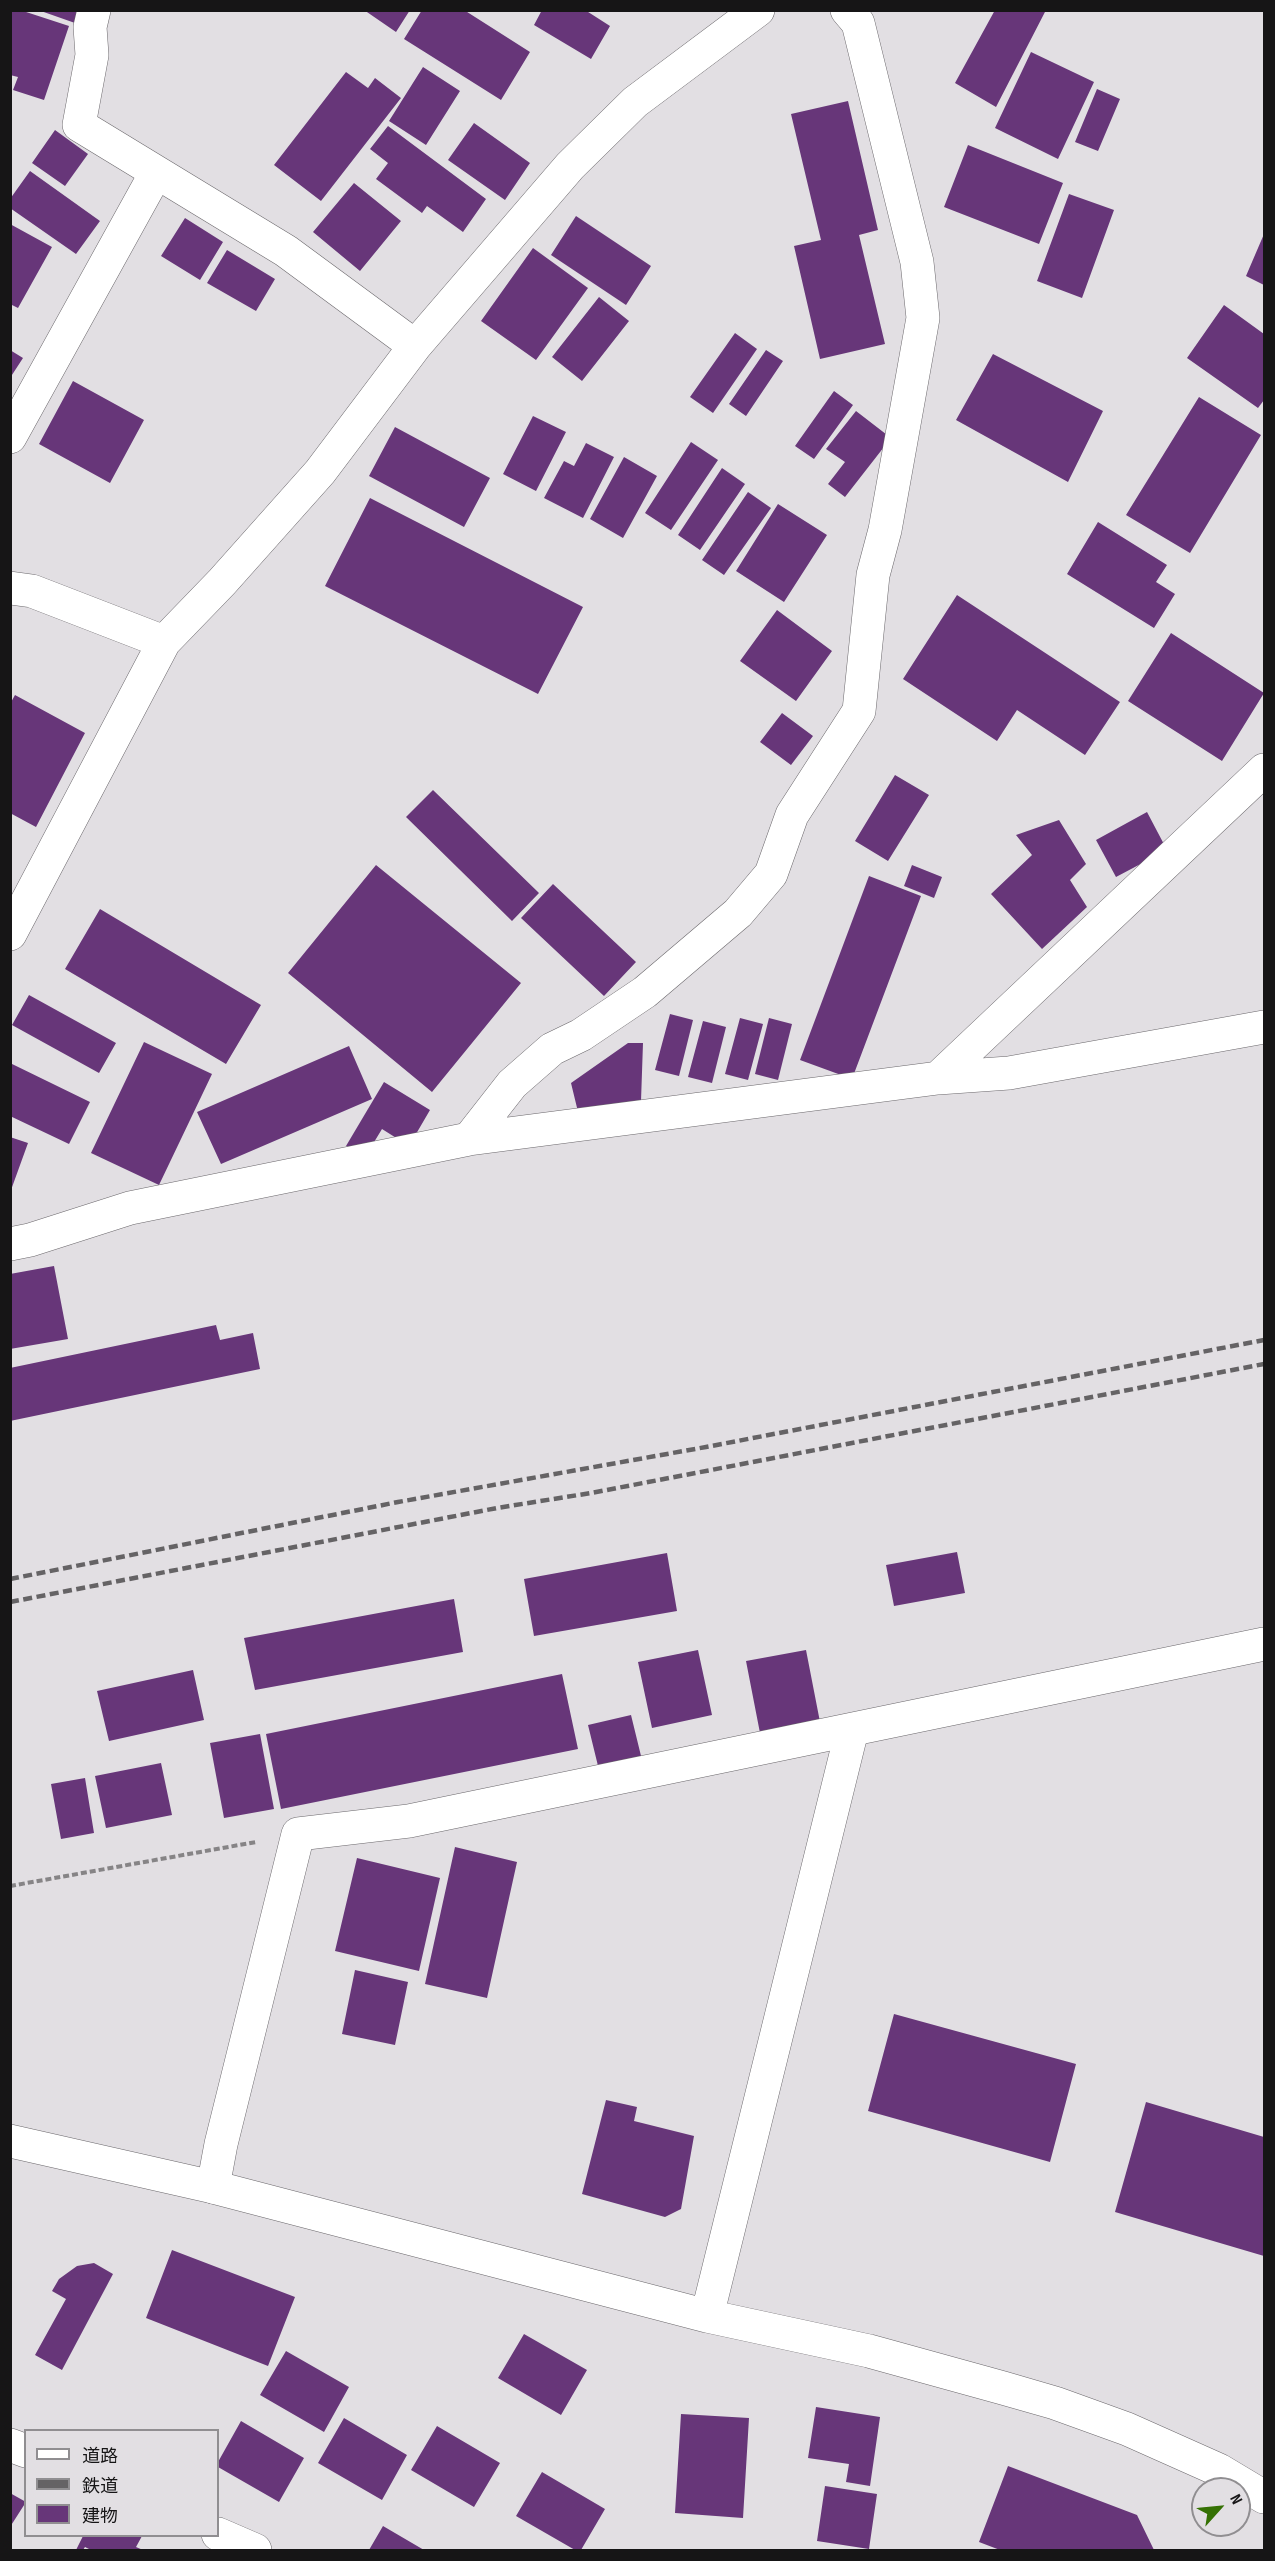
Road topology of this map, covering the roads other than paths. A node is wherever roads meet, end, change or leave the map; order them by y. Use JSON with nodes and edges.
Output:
{"nodes":[{"id":1,"x":94,"y":10,"type":"edge"},
{"id":2,"x":758,"y":10,"type":"edge"},
{"id":3,"x":847,"y":10,"type":"edge"},
{"id":4,"x":156,"y":173,"type":"junction"},
{"id":5,"x":415,"y":346,"type":"junction"},
{"id":6,"x":10,"y":437,"type":"edge"},
{"id":7,"x":10,"y":588,"type":"edge"},
{"id":8,"x":164,"y":642,"type":"junction"},
{"id":9,"x":1264,"y":770,"type":"edge"},
{"id":10,"x":10,"y":934,"type":"edge"},
{"id":11,"x":1264,"y":1027,"type":"edge"},
{"id":12,"x":938,"y":1078,"type":"junction"},
{"id":13,"x":469,"y":1139,"type":"junction"},
{"id":14,"x":10,"y":1244,"type":"edge"},
{"id":15,"x":1264,"y":1644,"type":"edge"},
{"id":16,"x":852,"y":1730,"type":"junction"},
{"id":17,"x":10,"y":2140,"type":"edge"},
{"id":18,"x":213,"y":2187,"type":"junction"},
{"id":19,"x":707,"y":2316,"type":"junction"},
{"id":20,"x":1264,"y":2497,"type":"edge"},
{"id":21,"x":219,"y":2534,"type":"edge"},
{"id":22,"x":255,"y":2550,"type":"edge"}],
"edges":[{"from":1,"to":4,"type":"street"},
{"from":2,"to":5,"type":"street"},
{"from":3,"to":13,"type":"street"},
{"from":4,"to":5,"type":"street"},
{"from":4,"to":6,"type":"street"},
{"from":5,"to":8,"type":"street"},
{"from":7,"to":8,"type":"street"},
{"from":8,"to":10,"type":"street"},
{"from":9,"to":12,"type":"street"},
{"from":11,"to":12,"type":"street"},
{"from":12,"to":13,"type":"street"},
{"from":13,"to":14,"type":"street"},
{"from":15,"to":16,"type":"street"},
{"from":16,"to":18,"type":"street"},
{"from":16,"to":19,"type":"street"},
{"from":17,"to":18,"type":"street"},
{"from":18,"to":19,"type":"street"},
{"from":19,"to":20,"type":"street"},
{"from":21,"to":22,"type":"street"}]}
